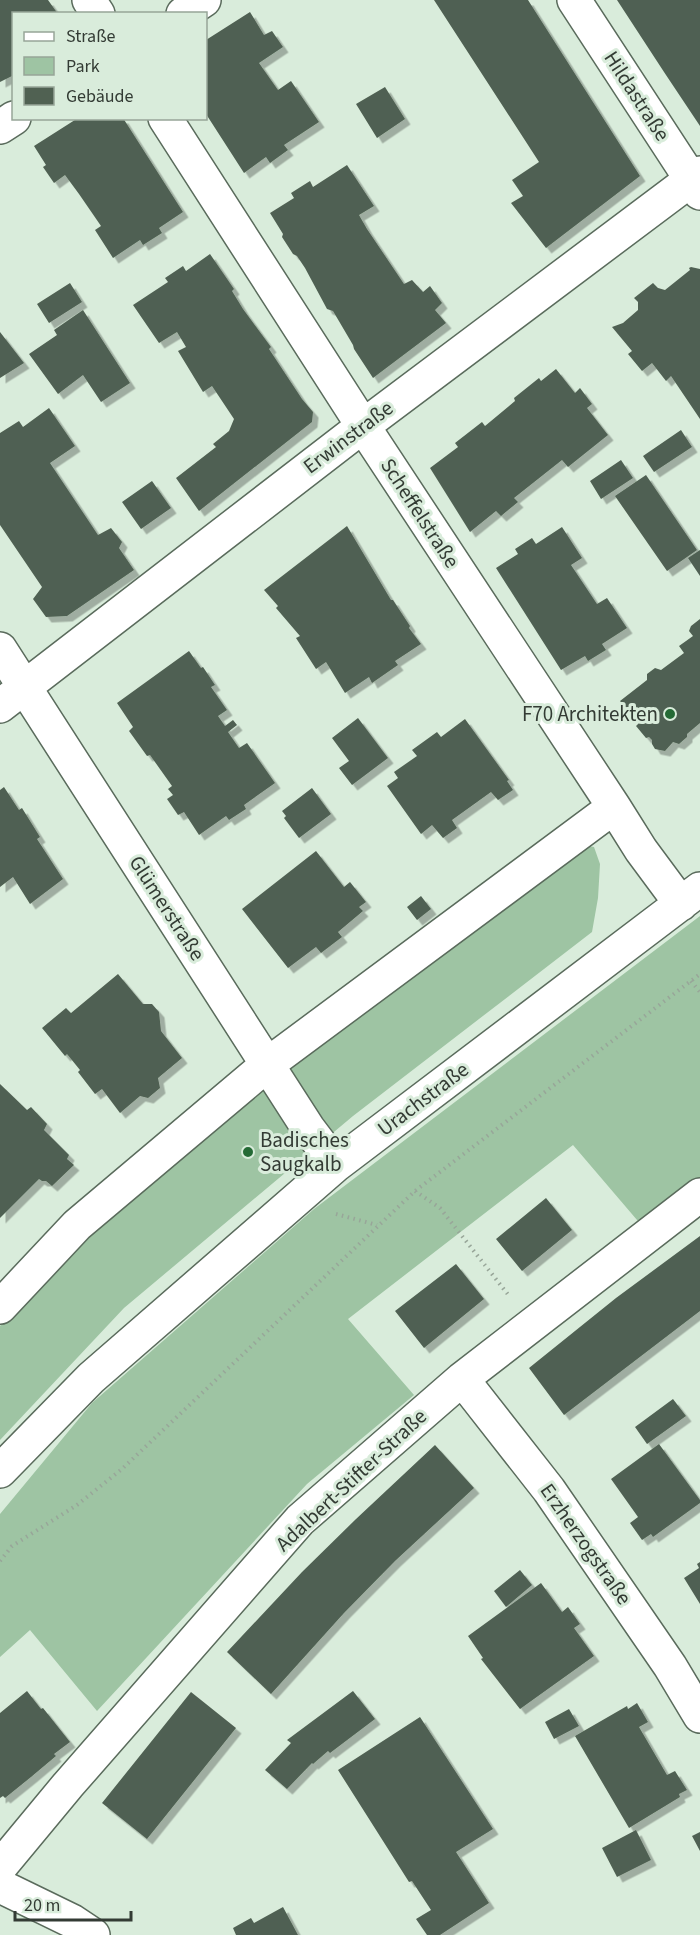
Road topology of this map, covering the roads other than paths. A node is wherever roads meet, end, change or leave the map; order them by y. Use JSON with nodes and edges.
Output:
{"nodes":[{"id":1,"x":204,"y":0,"type":"edge"},
{"id":2,"x":574,"y":0,"type":"edge"},
{"id":3,"x":186,"y":12,"type":"edge"},
{"id":4,"x":166,"y":120,"type":"edge"},
{"id":5,"x":697,"y":182,"type":"edge"},
{"id":6,"x":363,"y":426,"type":"junction"},
{"id":7,"x":0,"y":649,"type":"edge"},
{"id":8,"x":13,"y":697,"type":"edge"},
{"id":9,"x":614,"y":807,"type":"junction"},
{"id":10,"x":691,"y":896,"type":"edge"},
{"id":11,"x":267,"y":1064,"type":"junction"},
{"id":12,"x":336,"y":1164,"type":"junction"},
{"id":13,"x":700,"y":1195,"type":"edge"},
{"id":14,"x":0,"y":1307,"type":"edge"},
{"id":15,"x":462,"y":1379,"type":"junction"},
{"id":16,"x":0,"y":1471,"type":"edge"},
{"id":17,"x":700,"y":1716,"type":"edge"},
{"id":18,"x":0,"y":1867,"type":"edge"},
{"id":19,"x":0,"y":1886,"type":"edge"},
{"id":20,"x":93,"y":1935,"type":"edge"}],
"edges":[{"from":1,"to":3,"type":"street"},
{"from":2,"to":5,"type":"street","name":"Hildastraße"},
{"from":4,"to":6,"type":"street","name":"Scheffelstraße"},
{"from":5,"to":6,"type":"street","name":"Erwinstraße"},
{"from":6,"to":8,"type":"street","name":"Erwinstraße"},
{"from":6,"to":9,"type":"street","name":"Scheffelstraße"},
{"from":7,"to":8,"type":"street","name":"Glümerstraße"},
{"from":8,"to":11,"type":"street","name":"Glümerstraße"},
{"from":9,"to":10,"type":"street","name":"Scheffelstraße"},
{"from":9,"to":11,"type":"street"},
{"from":10,"to":12,"type":"street","name":"Urachstraße"},
{"from":11,"to":12,"type":"street","name":"Glümerstraße"},
{"from":11,"to":14,"type":"street"},
{"from":12,"to":16,"type":"street","name":"Urachstraße"},
{"from":13,"to":15,"type":"street","name":"Adalbert-Stifter-Straße"},
{"from":15,"to":17,"type":"street","name":"Erzherzogstraße"},
{"from":15,"to":18,"type":"street","name":"Adalbert-Stifter-Straße"},
{"from":19,"to":20,"type":"street"}]}
